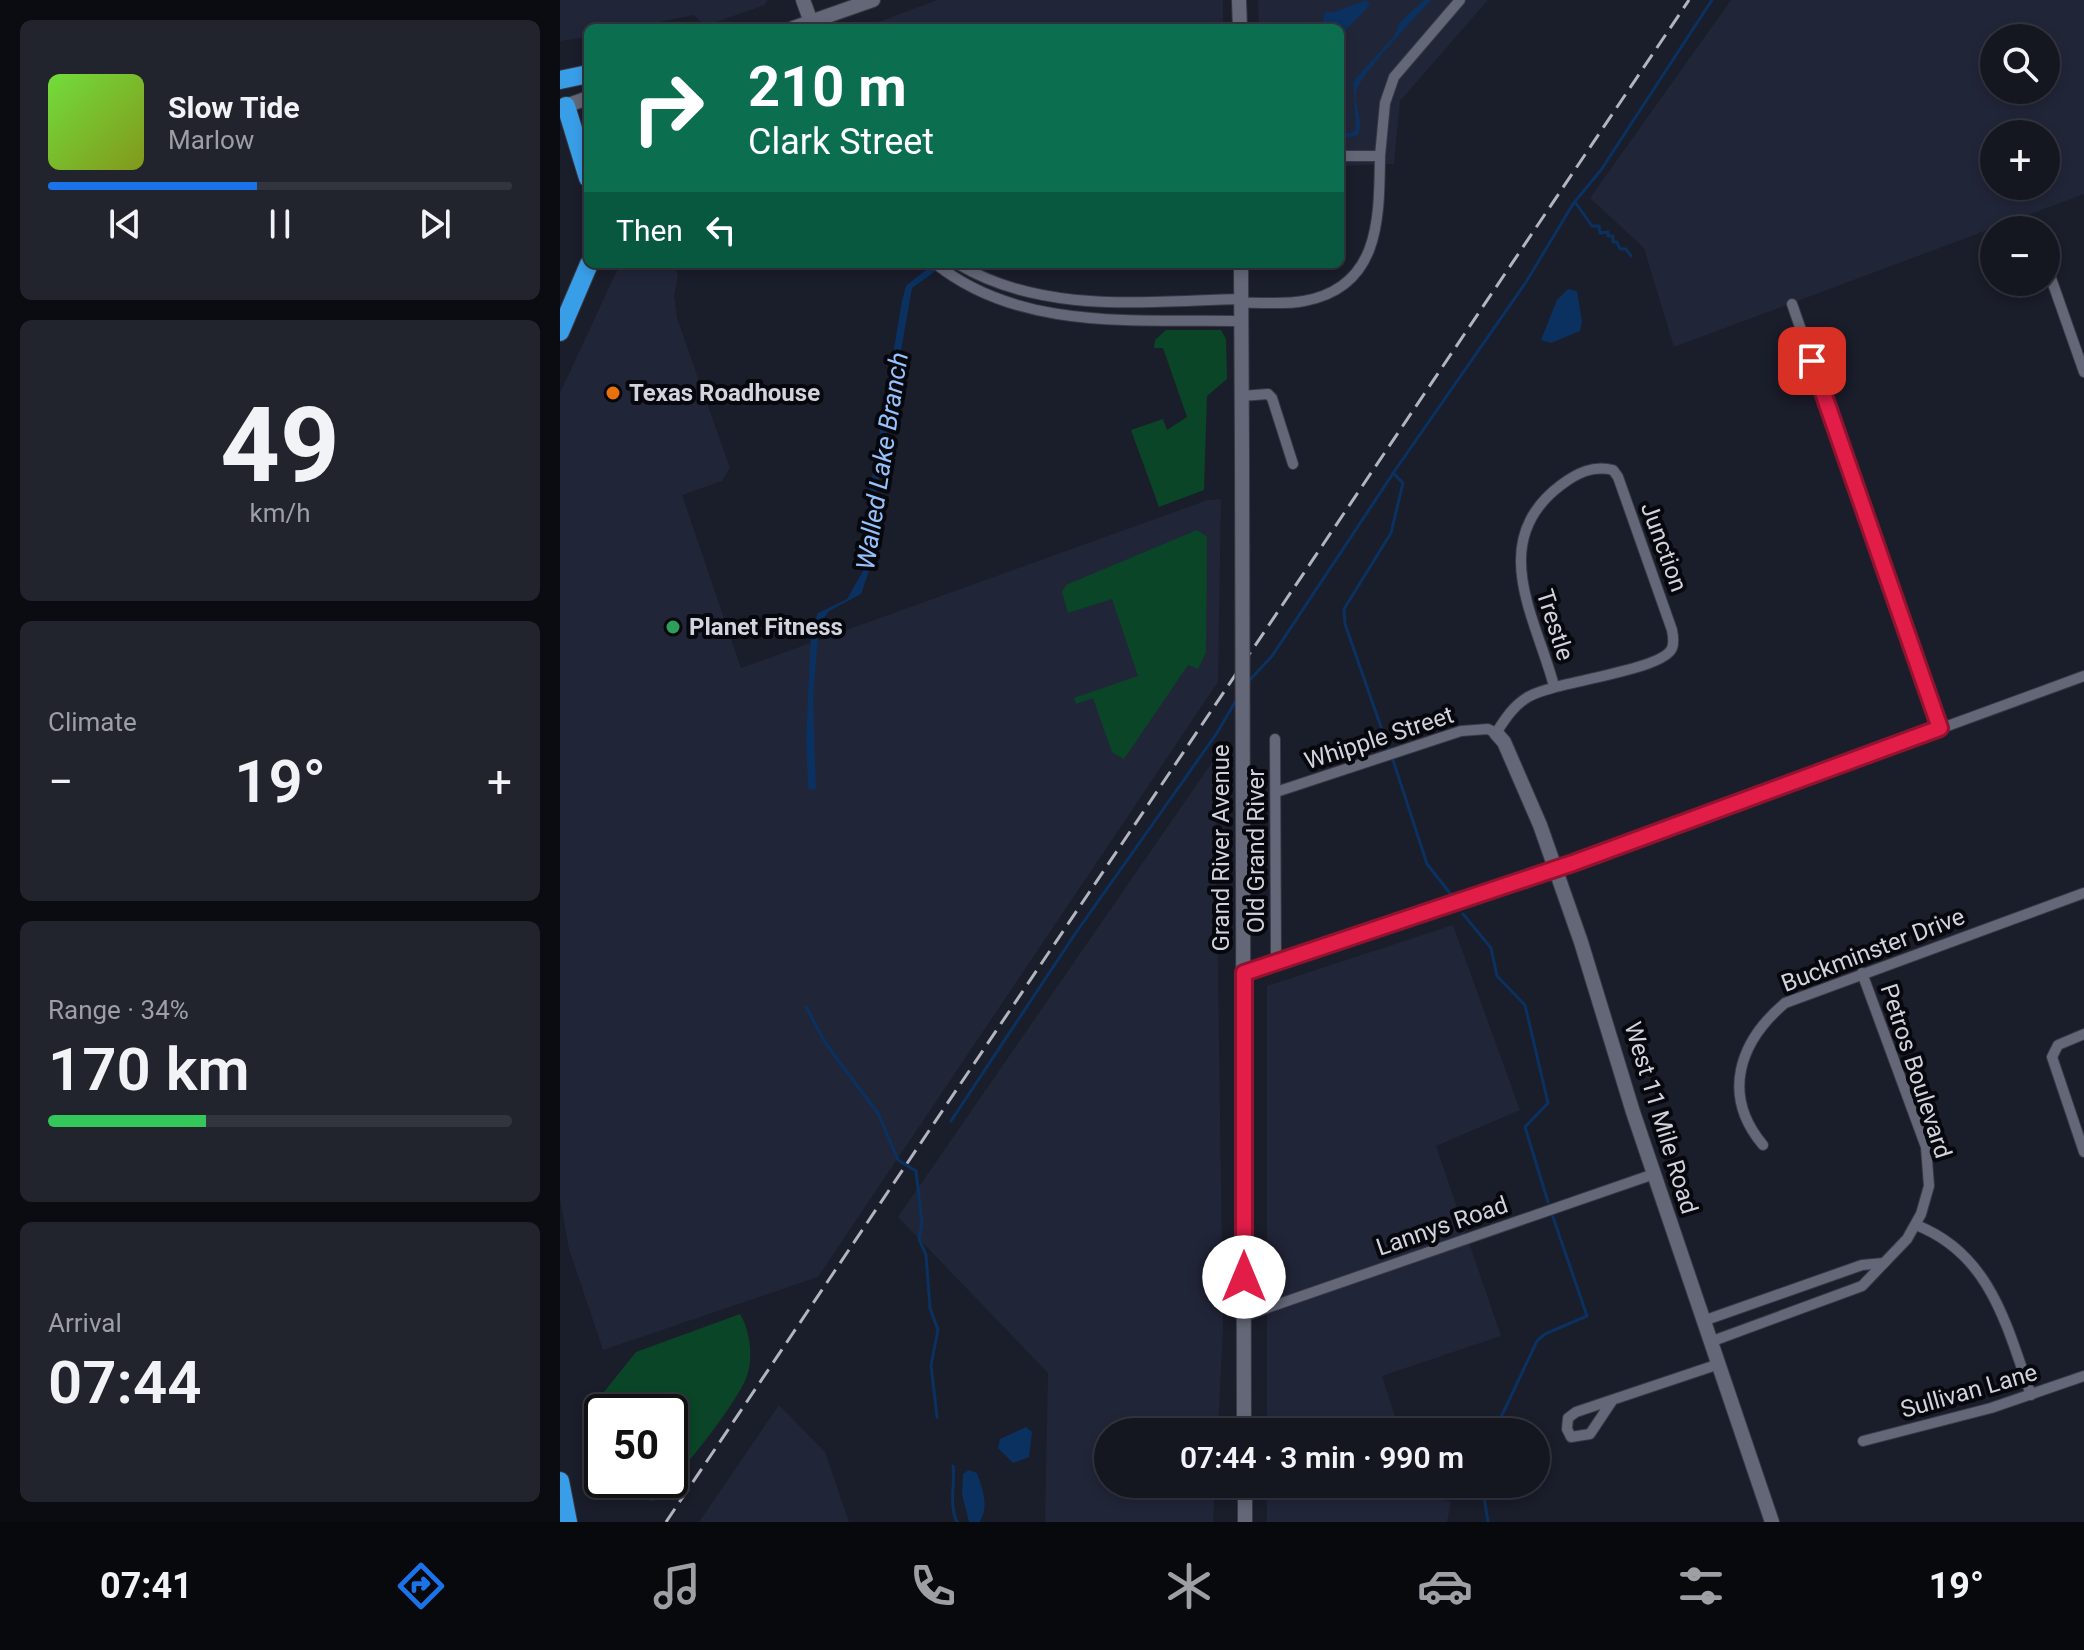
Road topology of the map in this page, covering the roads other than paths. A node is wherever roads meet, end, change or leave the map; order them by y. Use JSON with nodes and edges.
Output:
{"nodes":[{"id":1,"x":803,"y":0,"type":"edge"},
{"id":2,"x":873,"y":0,"type":"edge"},
{"id":3,"x":1239,"y":0,"type":"edge"},
{"id":4,"x":1460,"y":0,"type":"edge"},
{"id":5,"x":831,"y":14,"type":"edge"},
{"id":6,"x":812,"y":24,"type":"edge"},
{"id":7,"x":1240,"y":24,"type":"edge"},
{"id":8,"x":584,"y":75,"type":"edge"},
{"id":9,"x":560,"y":80,"type":"edge"},
{"id":10,"x":584,"y":99,"type":"edge"},
{"id":11,"x":563,"y":107,"type":"edge"},
{"id":12,"x":1344,"y":156,"type":"edge"},
{"id":13,"x":1380,"y":156,"type":"junction"},
{"id":14,"x":584,"y":167,"type":"edge"},
{"id":15,"x":587,"y":268,"type":"edge"},
{"id":16,"x":942,"y":268,"type":"edge"},
{"id":17,"x":966,"y":268,"type":"edge"},
{"id":18,"x":1241,"y":268,"type":"edge"},
{"id":19,"x":2057,"y":296,"type":"edge"},
{"id":20,"x":1241,"y":301,"type":"junction"},
{"id":21,"x":1792,"y":304,"type":"dead end"},
{"id":22,"x":1241,"y":321,"type":"junction"},
{"id":23,"x":560,"y":332,"type":"edge"},
{"id":24,"x":2084,"y":372,"type":"edge"},
{"id":25,"x":1241,"y":396,"type":"junction"},
{"id":26,"x":1293,"y":464,"type":"dead end"},
{"id":27,"x":1596,"y":469,"type":"joint"},
{"id":28,"x":2084,"y":676,"type":"edge"},
{"id":29,"x":1554,"y":686,"type":"junction"},
{"id":30,"x":1940,"y":728,"type":"junction"},
{"id":31,"x":1496,"y":733,"type":"junction"},
{"id":32,"x":1275,"y":739,"type":"dead end"},
{"id":33,"x":1276,"y":792,"type":"junction"},
{"id":34,"x":1556,"y":869,"type":"junction"},
{"id":35,"x":2084,"y":893,"type":"edge"},
{"id":36,"x":1276,"y":963,"type":"junction"},
{"id":37,"x":1244,"y":973,"type":"junction"},
{"id":38,"x":1862,"y":973,"type":"junction"},
{"id":39,"x":2084,"y":1034,"type":"edge"},
{"id":40,"x":1763,"y":1145,"type":"dead end"},
{"id":41,"x":2084,"y":1152,"type":"edge"},
{"id":42,"x":1654,"y":1174,"type":"junction"},
{"id":43,"x":1916,"y":1225,"type":"junction"},
{"id":44,"x":1884,"y":1263,"type":"junction"},
{"id":45,"x":1789,"y":1291,"type":"junction"},
{"id":46,"x":1796,"y":1312,"type":"junction"},
{"id":47,"x":1244,"y":1316,"type":"junction"},
{"id":48,"x":1703,"y":1321,"type":"junction"},
{"id":49,"x":1710,"y":1342,"type":"junction"},
{"id":50,"x":1719,"y":1364,"type":"junction"},
{"id":51,"x":2084,"y":1376,"type":"edge"},
{"id":52,"x":2031,"y":1395,"type":"junction"},
{"id":53,"x":1612,"y":1401,"type":"junction"},
{"id":54,"x":1244,"y":1418,"type":"edge"},
{"id":55,"x":1863,"y":1441,"type":"dead end"},
{"id":56,"x":560,"y":1481,"type":"edge"},
{"id":57,"x":1245,"y":1498,"type":"edge"},
{"id":58,"x":568,"y":1522,"type":"edge"},
{"id":59,"x":1245,"y":1522,"type":"edge"},
{"id":60,"x":1772,"y":1522,"type":"edge"}],
"edges":[{"from":1,"to":6,"type":"main road"},
{"from":2,"to":5,"type":"main road"},
{"from":3,"to":7,"type":"main road"},
{"from":4,"to":13,"type":"street"},
{"from":8,"to":9,"type":"highway"},
{"from":10,"to":11,"type":"main road"},
{"from":11,"to":14,"type":"highway"},
{"from":12,"to":13,"type":"street"},
{"from":13,"to":20,"type":"street"},
{"from":15,"to":23,"type":"highway"},
{"from":16,"to":22,"type":"street"},
{"from":17,"to":20,"type":"street"},
{"from":18,"to":20,"type":"main road","name":"Grand River Avenue"},
{"from":19,"to":24,"type":"street"},
{"from":20,"to":22,"type":"main road","name":"Grand River Avenue"},
{"from":21,"to":30,"type":"street"},
{"from":22,"to":25,"type":"main road","name":"Grand River Avenue"},
{"from":25,"to":26,"type":"street"},
{"from":25,"to":37,"type":"main road","name":"Grand River Avenue","bridge":true},
{"from":27,"to":29,"type":"street","name":"Trestle"},
{"from":27,"to":29,"type":"street","name":"Junction"},
{"from":28,"to":30,"type":"street"},
{"from":29,"to":31,"type":"street"},
{"from":30,"to":34,"type":"street"},
{"from":31,"to":33,"type":"street","name":"Whipple Street"},
{"from":31,"to":34,"type":"main road","name":"West 11 Mile Road"},
{"from":32,"to":33,"type":"street","name":"Old Grand River"},
{"from":33,"to":36,"type":"street","name":"Old Grand River"},
{"from":34,"to":36,"type":"street"},
{"from":34,"to":42,"type":"main road","name":"West 11 Mile Road"},
{"from":35,"to":38,"type":"street","name":"Buckminster Drive"},
{"from":36,"to":37,"type":"street"},
{"from":37,"to":47,"type":"main road","name":"Grand River Avenue"},
{"from":38,"to":40,"type":"street","name":"Buckminster Drive"},
{"from":38,"to":43,"type":"street","name":"Petros Boulevard"},
{"from":39,"to":41,"type":"street"},
{"from":42,"to":47,"type":"street","name":"Lannys Road"},
{"from":42,"to":48,"type":"main road","name":"West 11 Mile Road"},
{"from":43,"to":44,"type":"street","name":"Petros Boulevard"},
{"from":43,"to":52,"type":"street"},
{"from":44,"to":45,"type":"street"},
{"from":44,"to":46,"type":"street","name":"Petros Boulevard"},
{"from":45,"to":46,"type":"street"},
{"from":45,"to":48,"type":"street"},
{"from":46,"to":49,"type":"street","name":"Petros Boulevard"},
{"from":47,"to":54,"type":"main road","name":"Grand River Avenue"},
{"from":48,"to":49,"type":"main road","name":"West 11 Mile Road"},
{"from":49,"to":50,"type":"main road","name":"West 11 Mile Road"},
{"from":50,"to":53,"type":"street"},
{"from":50,"to":60,"type":"main road","name":"West 11 Mile Road"},
{"from":51,"to":52,"type":"street","name":"Sullivan Lane"},
{"from":52,"to":55,"type":"street","name":"Sullivan Lane"},
{"from":53,"to":53,"type":"street"},
{"from":56,"to":58,"type":"highway"},
{"from":57,"to":59,"type":"main road"}]}
